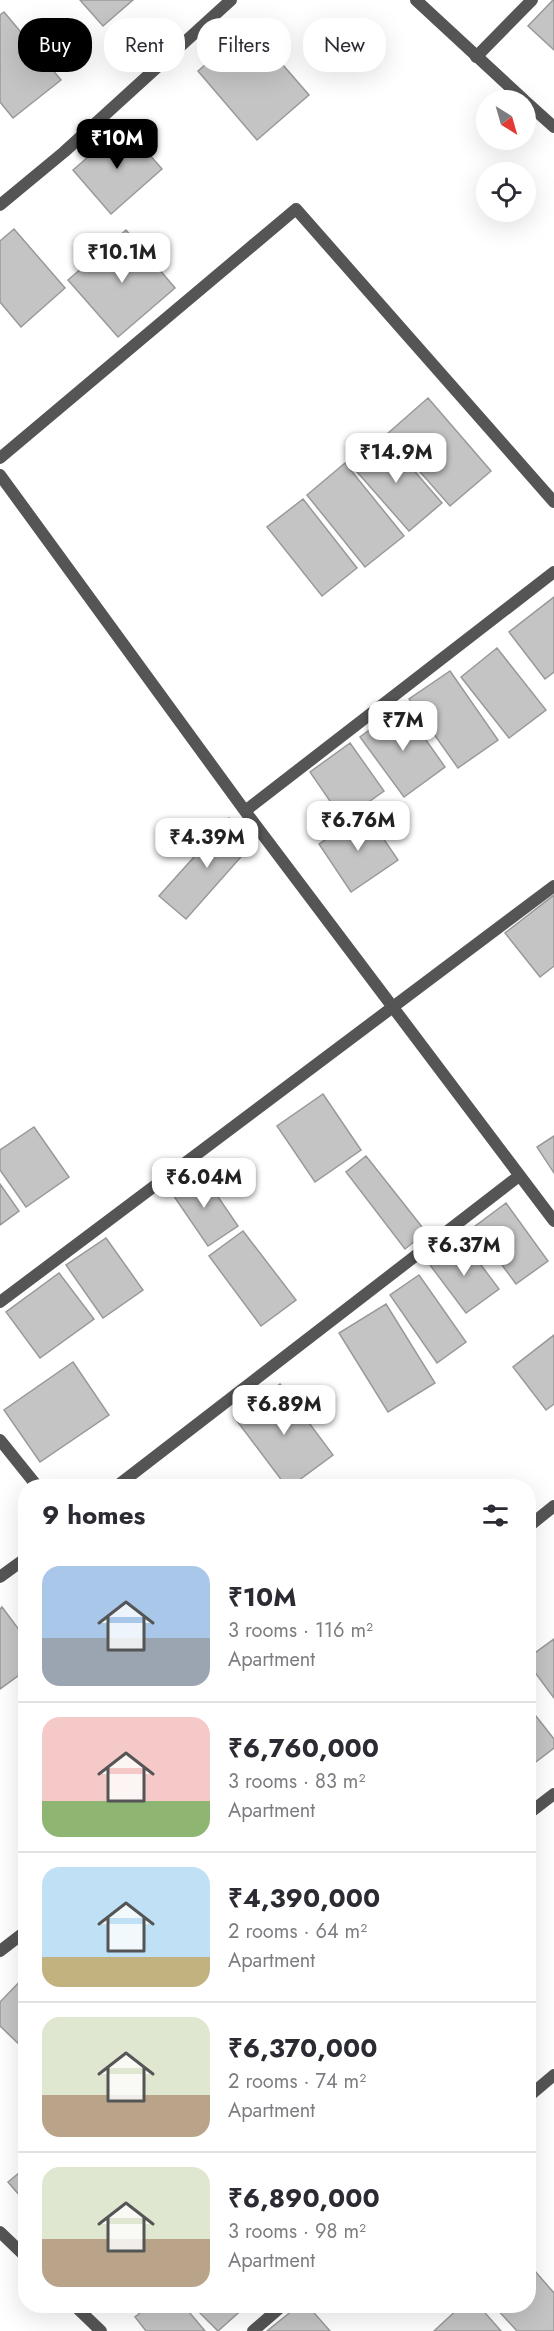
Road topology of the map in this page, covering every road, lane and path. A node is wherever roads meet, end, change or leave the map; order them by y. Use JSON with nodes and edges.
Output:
{"nodes":[{"id":1,"x":231,"y":0,"type":"edge"},
{"id":2,"x":416,"y":0,"type":"edge"},
{"id":3,"x":532,"y":0,"type":"edge"},
{"id":4,"x":476,"y":57,"type":"junction"},
{"id":5,"x":513,"y":90,"type":"edge"},
{"id":6,"x":536,"y":111,"type":"edge"},
{"id":7,"x":554,"y":127,"type":"edge"},
{"id":8,"x":0,"y":205,"type":"edge"},
{"id":9,"x":0,"y":458,"type":"edge"},
{"id":10,"x":0,"y":475,"type":"edge"},
{"id":11,"x":554,"y":502,"type":"edge"},
{"id":12,"x":554,"y":572,"type":"edge"},
{"id":13,"x":245,"y":811,"type":"junction"},
{"id":14,"x":554,"y":886,"type":"edge"},
{"id":15,"x":393,"y":1007,"type":"junction"},
{"id":16,"x":519,"y":1176,"type":"junction"},
{"id":17,"x":554,"y":1221,"type":"edge"},
{"id":18,"x":0,"y":1302,"type":"edge"},
{"id":19,"x":0,"y":1440,"type":"edge"},
{"id":20,"x":31,"y":1479,"type":"edge"},
{"id":21,"x":126,"y":1479,"type":"edge"},
{"id":22,"x":554,"y":1506,"type":"edge"},
{"id":23,"x":536,"y":1521,"type":"edge"},
{"id":24,"x":18,"y":1564,"type":"edge"},
{"id":25,"x":0,"y":1577,"type":"edge"},
{"id":26,"x":554,"y":1794,"type":"edge"},
{"id":27,"x":536,"y":1808,"type":"edge"},
{"id":28,"x":18,"y":1937,"type":"edge"},
{"id":29,"x":0,"y":1952,"type":"edge"},
{"id":30,"x":554,"y":2075,"type":"edge"},
{"id":31,"x":536,"y":2090,"type":"edge"},
{"id":32,"x":0,"y":2232,"type":"edge"},
{"id":33,"x":18,"y":2249,"type":"edge"},
{"id":34,"x":82,"y":2313,"type":"edge"},
{"id":35,"x":274,"y":2313,"type":"edge"},
{"id":36,"x":100,"y":2331,"type":"edge"},
{"id":37,"x":253,"y":2331,"type":"edge"}],
"edges":[{"from":1,"to":8,"type":"street"},
{"from":2,"to":4,"type":"street"},
{"from":3,"to":4,"type":"street"},
{"from":4,"to":5,"type":"street"},
{"from":6,"to":7,"type":"street"},
{"from":9,"to":11,"type":"street"},
{"from":10,"to":13,"type":"street"},
{"from":12,"to":13,"type":"street"},
{"from":13,"to":15,"type":"street"},
{"from":14,"to":15,"type":"street"},
{"from":15,"to":16,"type":"street"},
{"from":15,"to":18,"type":"street"},
{"from":16,"to":17,"type":"street"},
{"from":16,"to":21,"type":"street"},
{"from":19,"to":20,"type":"street"},
{"from":22,"to":23,"type":"street"},
{"from":24,"to":25,"type":"street"},
{"from":26,"to":27,"type":"street"},
{"from":28,"to":29,"type":"street"},
{"from":30,"to":31,"type":"street"},
{"from":32,"to":33,"type":"street"},
{"from":34,"to":36,"type":"street"},
{"from":35,"to":37,"type":"street"}]}
